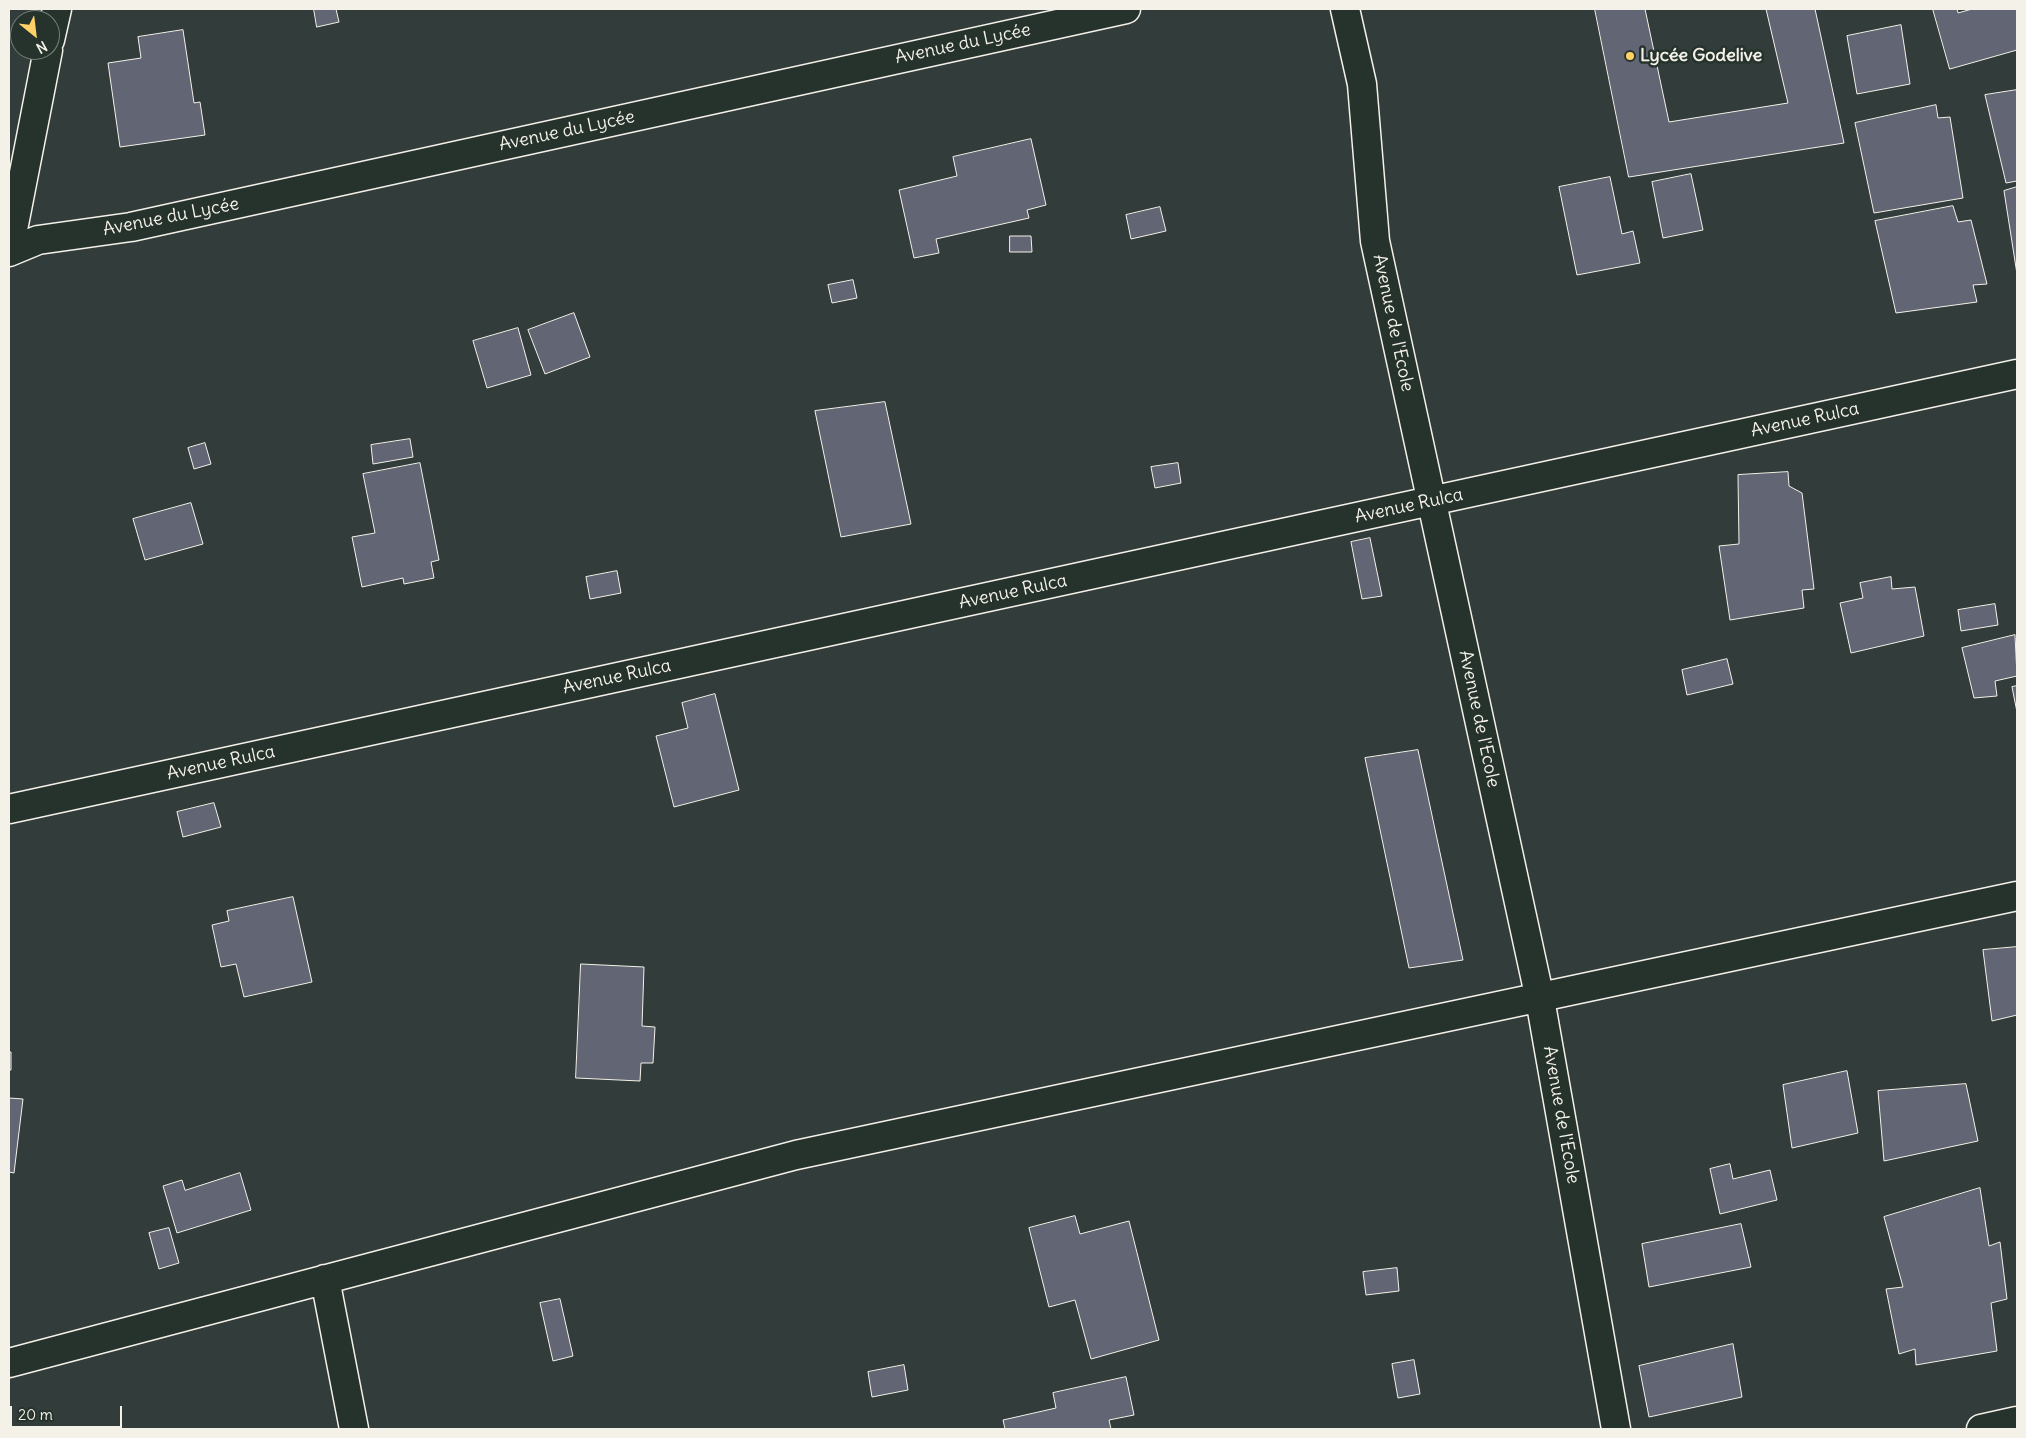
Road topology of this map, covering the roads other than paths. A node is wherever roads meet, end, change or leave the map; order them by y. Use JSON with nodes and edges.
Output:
{"nodes":[{"id":1,"x":1126,"y":9,"type":"edge"},
{"id":2,"x":1345,"y":9,"type":"edge"},
{"id":3,"x":46,"y":60,"type":"edge"},
{"id":4,"x":9,"y":251,"type":"edge"},
{"id":5,"x":2017,"y":374,"type":"edge"},
{"id":6,"x":1431,"y":501,"type":"junction"},
{"id":7,"x":9,"y":809,"type":"edge"},
{"id":8,"x":2017,"y":896,"type":"edge"},
{"id":9,"x":1540,"y":999,"type":"junction"},
{"id":10,"x":325,"y":1279,"type":"junction"},
{"id":11,"x":9,"y":1363,"type":"edge"},
{"id":12,"x":2017,"y":1421,"type":"edge"},
{"id":13,"x":354,"y":1429,"type":"edge"},
{"id":14,"x":1616,"y":1429,"type":"edge"},
{"id":15,"x":1981,"y":1429,"type":"edge"}],
"edges":[{"from":1,"to":4,"type":"street","name":"Avenue du Lycée"},
{"from":2,"to":6,"type":"street","name":"Avenue de l'Ecole"},
{"from":3,"to":4,"type":"street"},
{"from":5,"to":6,"type":"street","name":"Avenue Rulca"},
{"from":6,"to":7,"type":"street","name":"Avenue Rulca"},
{"from":6,"to":9,"type":"street","name":"Avenue de l'Ecole"},
{"from":8,"to":9,"type":"street"},
{"from":9,"to":10,"type":"street"},
{"from":9,"to":14,"type":"street","name":"Avenue de l'Ecole"},
{"from":10,"to":11,"type":"street"},
{"from":10,"to":13,"type":"street"},
{"from":12,"to":15,"type":"street"}]}
